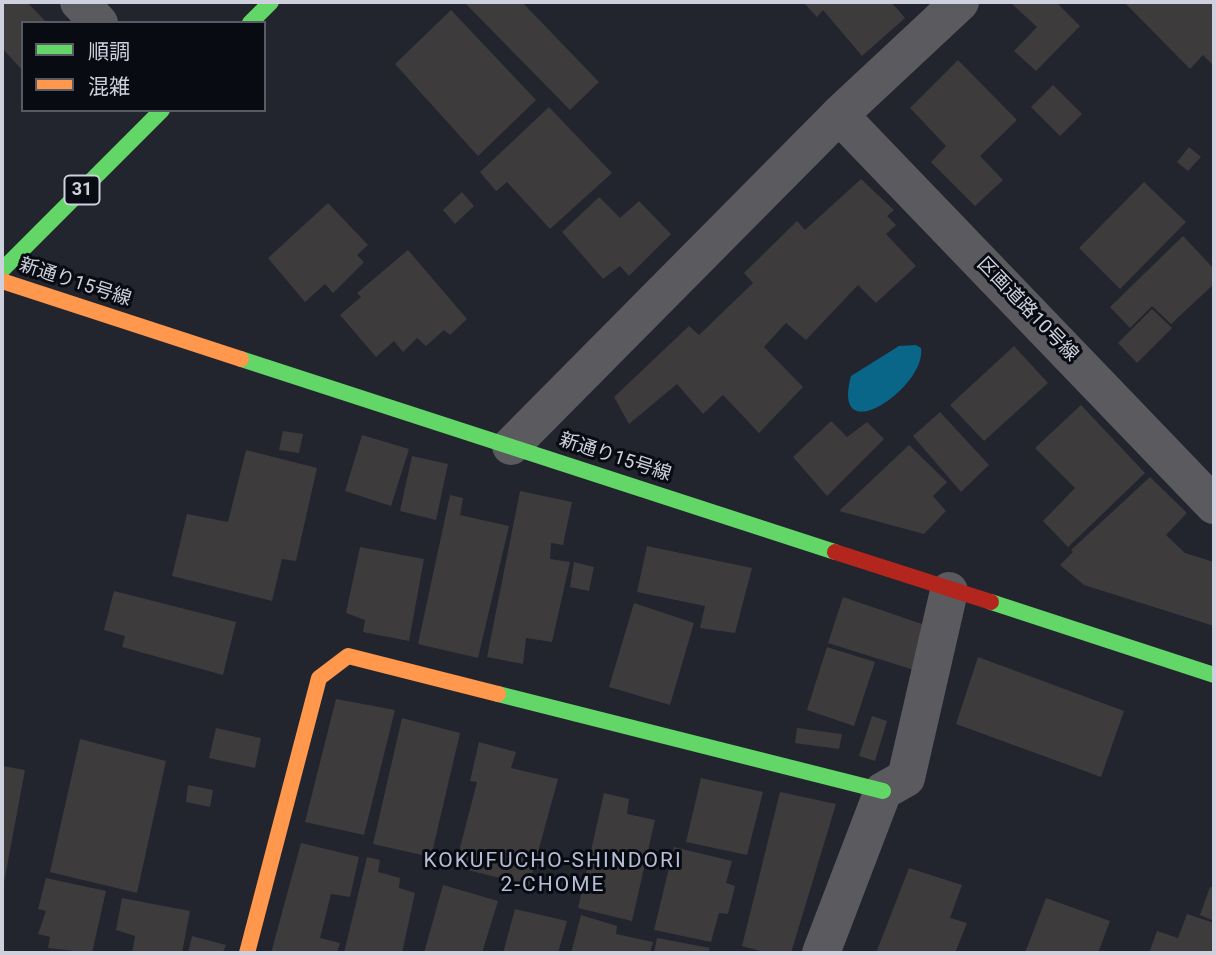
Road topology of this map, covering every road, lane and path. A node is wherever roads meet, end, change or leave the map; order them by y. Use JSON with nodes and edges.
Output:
{"nodes":[{"id":1,"x":79,"y":2,"type":"edge"},
{"id":2,"x":271,"y":2,"type":"edge"},
{"id":3,"x":960,"y":2,"type":"edge"},
{"id":4,"x":97,"y":21,"type":"edge"},
{"id":5,"x":252,"y":21,"type":"edge"},
{"id":6,"x":160,"y":112,"type":"edge"},
{"id":7,"x":839,"y":115,"type":"junction"},
{"id":8,"x":2,"y":270,"type":"edge"},
{"id":9,"x":2,"y":281,"type":"edge"},
{"id":10,"x":512,"y":446,"type":"junction"},
{"id":11,"x":1214,"y":505,"type":"edge"},
{"id":12,"x":949,"y":592,"type":"junction"},
{"id":13,"x":1214,"y":675,"type":"edge"},
{"id":14,"x":883,"y":791,"type":"junction"},
{"id":15,"x":247,"y":953,"type":"edge"},
{"id":16,"x":821,"y":953,"type":"edge"}],
"edges":[{"from":1,"to":4,"type":"street"},
{"from":2,"to":5,"type":"street"},
{"from":3,"to":7,"type":"street"},
{"from":6,"to":8,"type":"street","number":"31"},
{"from":7,"to":10,"type":"street"},
{"from":7,"to":11,"type":"street","name":"区画道路10号線"},
{"from":9,"to":10,"type":"street","name":"新通り15号線"},
{"from":10,"to":12,"type":"street","name":"新通り15号線"},
{"from":12,"to":13,"type":"street","name":"新通り15号線"},
{"from":12,"to":14,"type":"street"},
{"from":14,"to":15,"type":"street"},
{"from":14,"to":16,"type":"street"}]}
